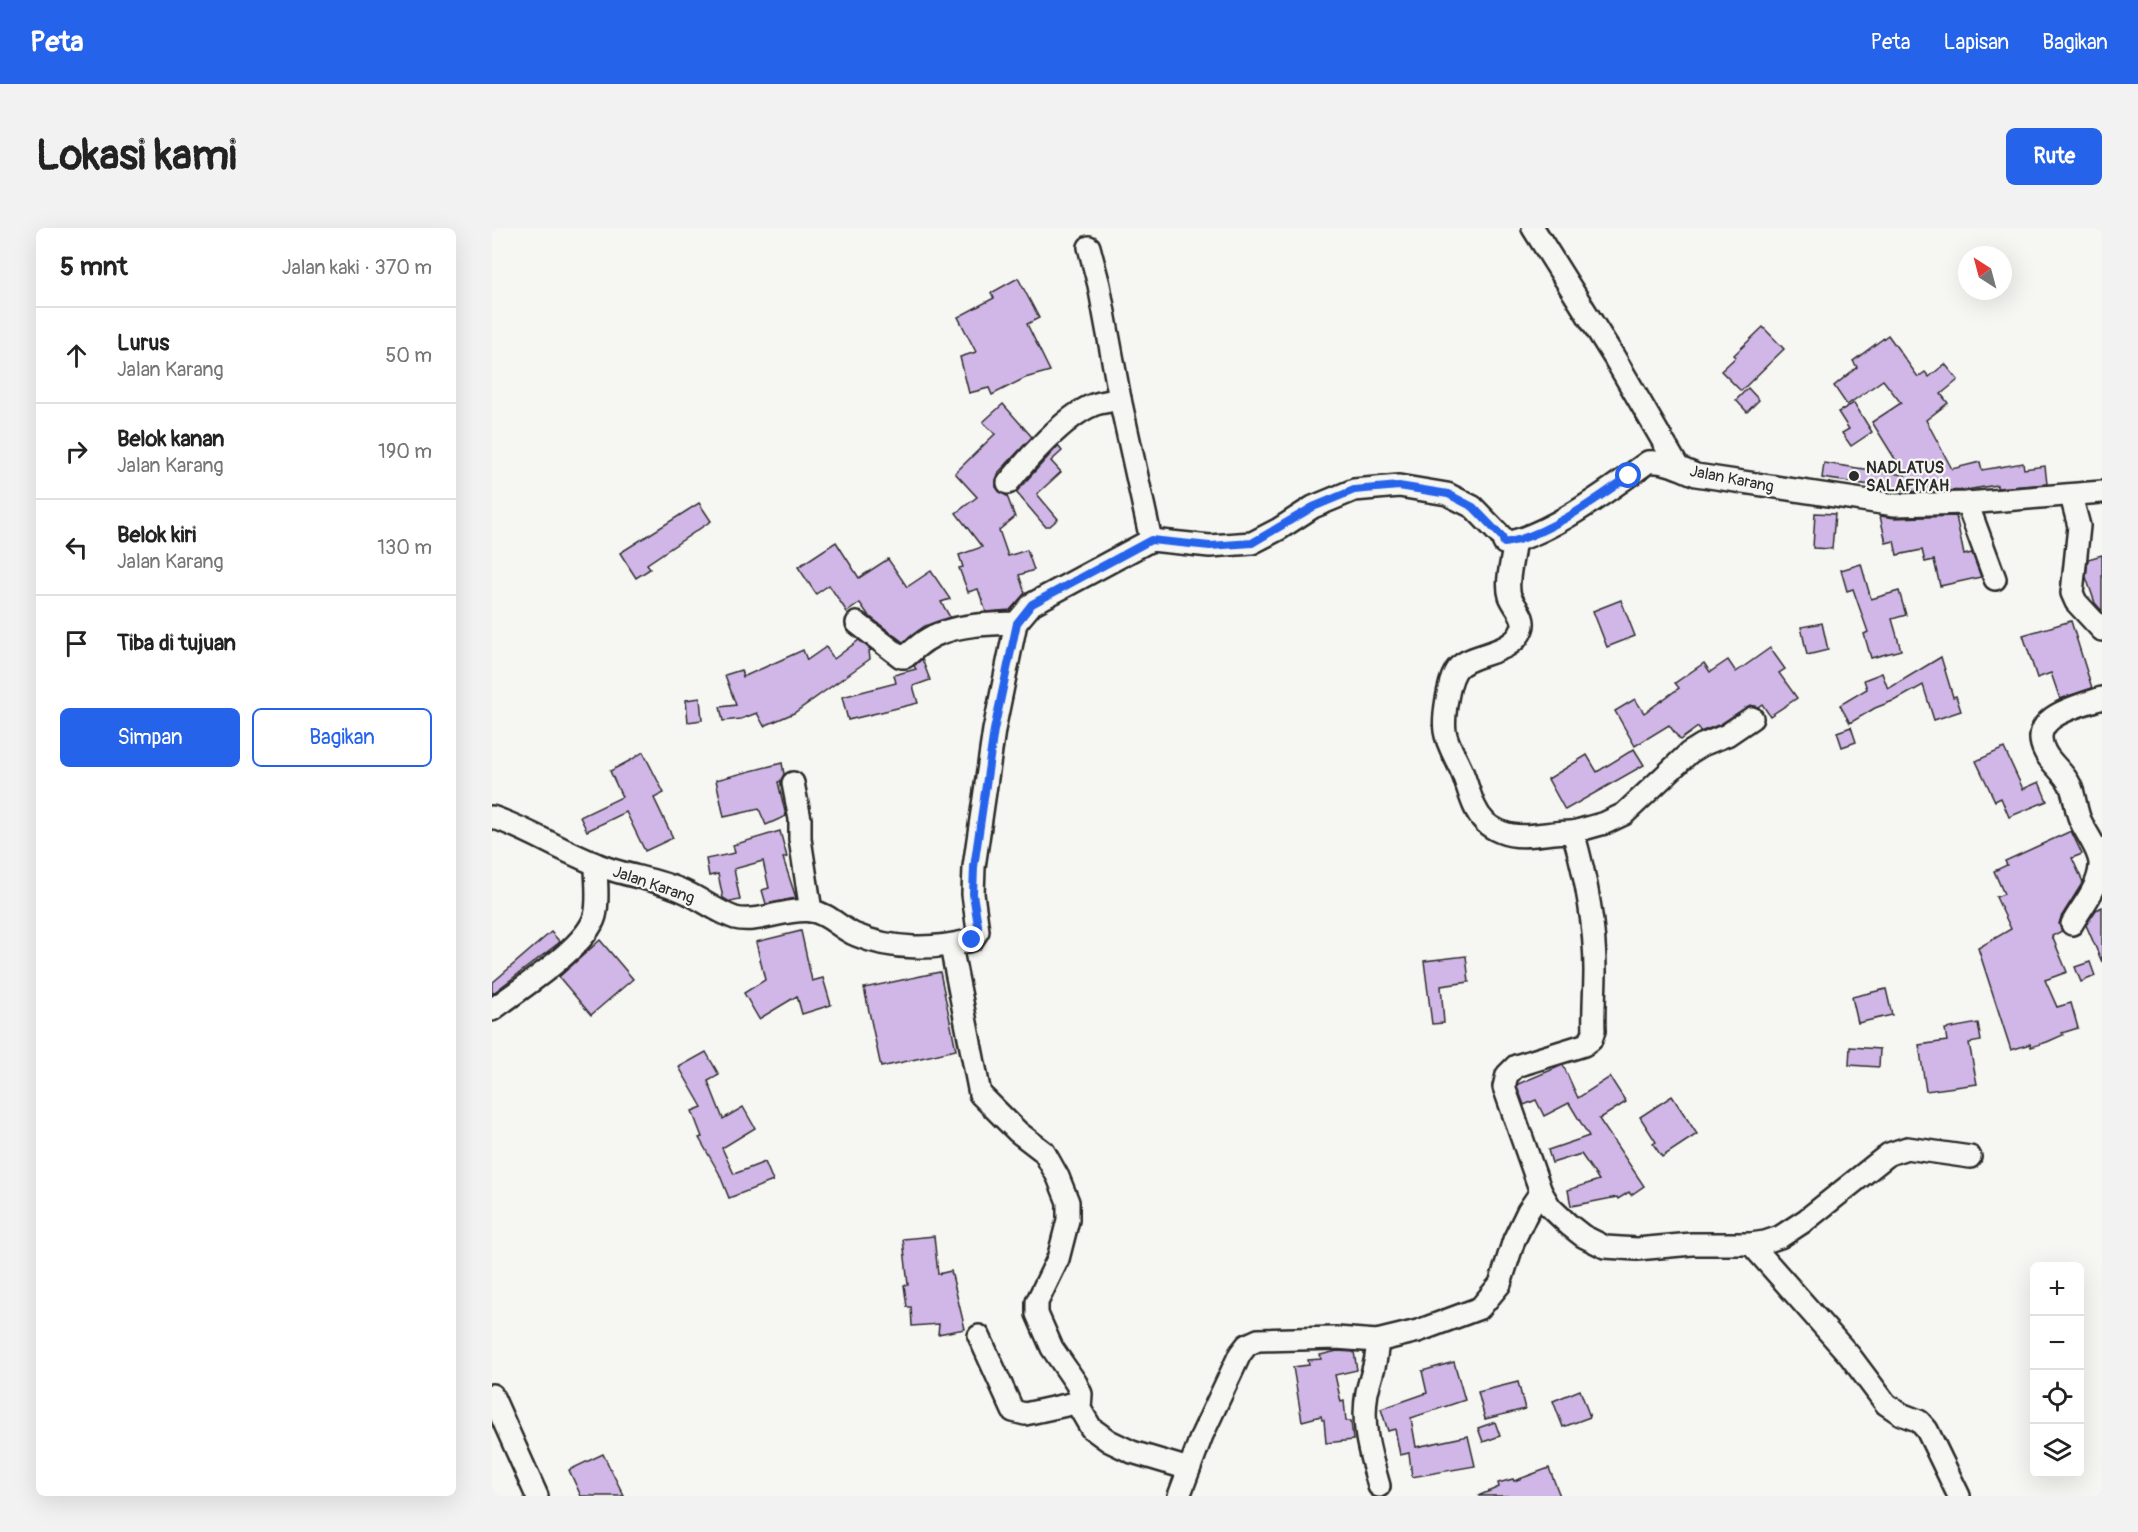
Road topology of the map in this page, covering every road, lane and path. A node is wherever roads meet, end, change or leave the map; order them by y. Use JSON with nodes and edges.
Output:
{"nodes":[{"id":1,"x":1533,"y":228,"type":"edge"},
{"id":2,"x":1089,"y":247,"type":"dead end"},
{"id":3,"x":1120,"y":399,"type":"junction"},
{"id":4,"x":1678,"y":467,"type":"junction"},
{"id":5,"x":1008,"y":483,"type":"dead end"},
{"id":6,"x":2102,"y":492,"type":"edge"},
{"id":7,"x":2071,"y":496,"type":"junction"},
{"id":8,"x":1967,"y":503,"type":"junction"},
{"id":9,"x":1151,"y":540,"type":"junction"},
{"id":10,"x":1514,"y":542,"type":"junction"},
{"id":11,"x":1995,"y":579,"type":"dead end"},
{"id":12,"x":857,"y":623,"type":"dead end"},
{"id":13,"x":1017,"y":623,"type":"junction"},
{"id":14,"x":2102,"y":630,"type":"edge"},
{"id":15,"x":2102,"y":698,"type":"edge"},
{"id":16,"x":1752,"y":718,"type":"dead end"},
{"id":17,"x":793,"y":783,"type":"dead end"},
{"id":18,"x":492,"y":817,"type":"edge"},
{"id":19,"x":1573,"y":832,"type":"junction"},
{"id":20,"x":596,"y":865,"type":"junction"},
{"id":21,"x":811,"y":911,"type":"junction"},
{"id":22,"x":2072,"y":924,"type":"dead end"},
{"id":23,"x":951,"y":946,"type":"junction"},
{"id":24,"x":492,"y":1010,"type":"edge"},
{"id":25,"x":1970,"y":1157,"type":"dead end"},
{"id":26,"x":1541,"y":1192,"type":"junction"},
{"id":27,"x":1751,"y":1244,"type":"junction"},
{"id":28,"x":979,"y":1336,"type":"dead end"},
{"id":29,"x":1377,"y":1341,"type":"junction"},
{"id":30,"x":492,"y":1395,"type":"edge"},
{"id":31,"x":1080,"y":1402,"type":"junction"},
{"id":32,"x":1189,"y":1469,"type":"junction"},
{"id":33,"x":1379,"y":1486,"type":"dead end"},
{"id":34,"x":537,"y":1496,"type":"edge"},
{"id":35,"x":1179,"y":1496,"type":"edge"},
{"id":36,"x":1959,"y":1496,"type":"edge"}],
"edges":[{"from":1,"to":4,"type":"street"},
{"from":2,"to":3,"type":"street"},
{"from":3,"to":5,"type":"street"},
{"from":3,"to":9,"type":"street"},
{"from":4,"to":8,"type":"street","name":"Jalan Karang"},
{"from":4,"to":10,"type":"street","name":"Jalan Karang"},
{"from":6,"to":7,"type":"street","name":"Jalan Karang"},
{"from":7,"to":8,"type":"street","name":"Jalan Karang"},
{"from":7,"to":14,"type":"street"},
{"from":8,"to":11,"type":"street"},
{"from":9,"to":10,"type":"street"},
{"from":9,"to":13,"type":"street"},
{"from":10,"to":19,"type":"street"},
{"from":12,"to":13,"type":"street"},
{"from":13,"to":23,"type":"street","name":"Jalan Karang"},
{"from":15,"to":22,"type":"street"},
{"from":16,"to":19,"type":"street"},
{"from":17,"to":21,"type":"street"},
{"from":18,"to":20,"type":"street","name":"Jalan Karang"},
{"from":19,"to":26,"type":"street"},
{"from":20,"to":21,"type":"street","name":"Jalan Karang"},
{"from":20,"to":24,"type":"street"},
{"from":21,"to":23,"type":"street","name":"Jalan Karang"},
{"from":23,"to":31,"type":"street"},
{"from":25,"to":27,"type":"street"},
{"from":26,"to":27,"type":"street"},
{"from":26,"to":29,"type":"street"},
{"from":27,"to":36,"type":"street"},
{"from":28,"to":31,"type":"street"},
{"from":29,"to":32,"type":"street"},
{"from":29,"to":33,"type":"street"},
{"from":30,"to":34,"type":"street"},
{"from":31,"to":32,"type":"street"},
{"from":32,"to":35,"type":"street"}]}
